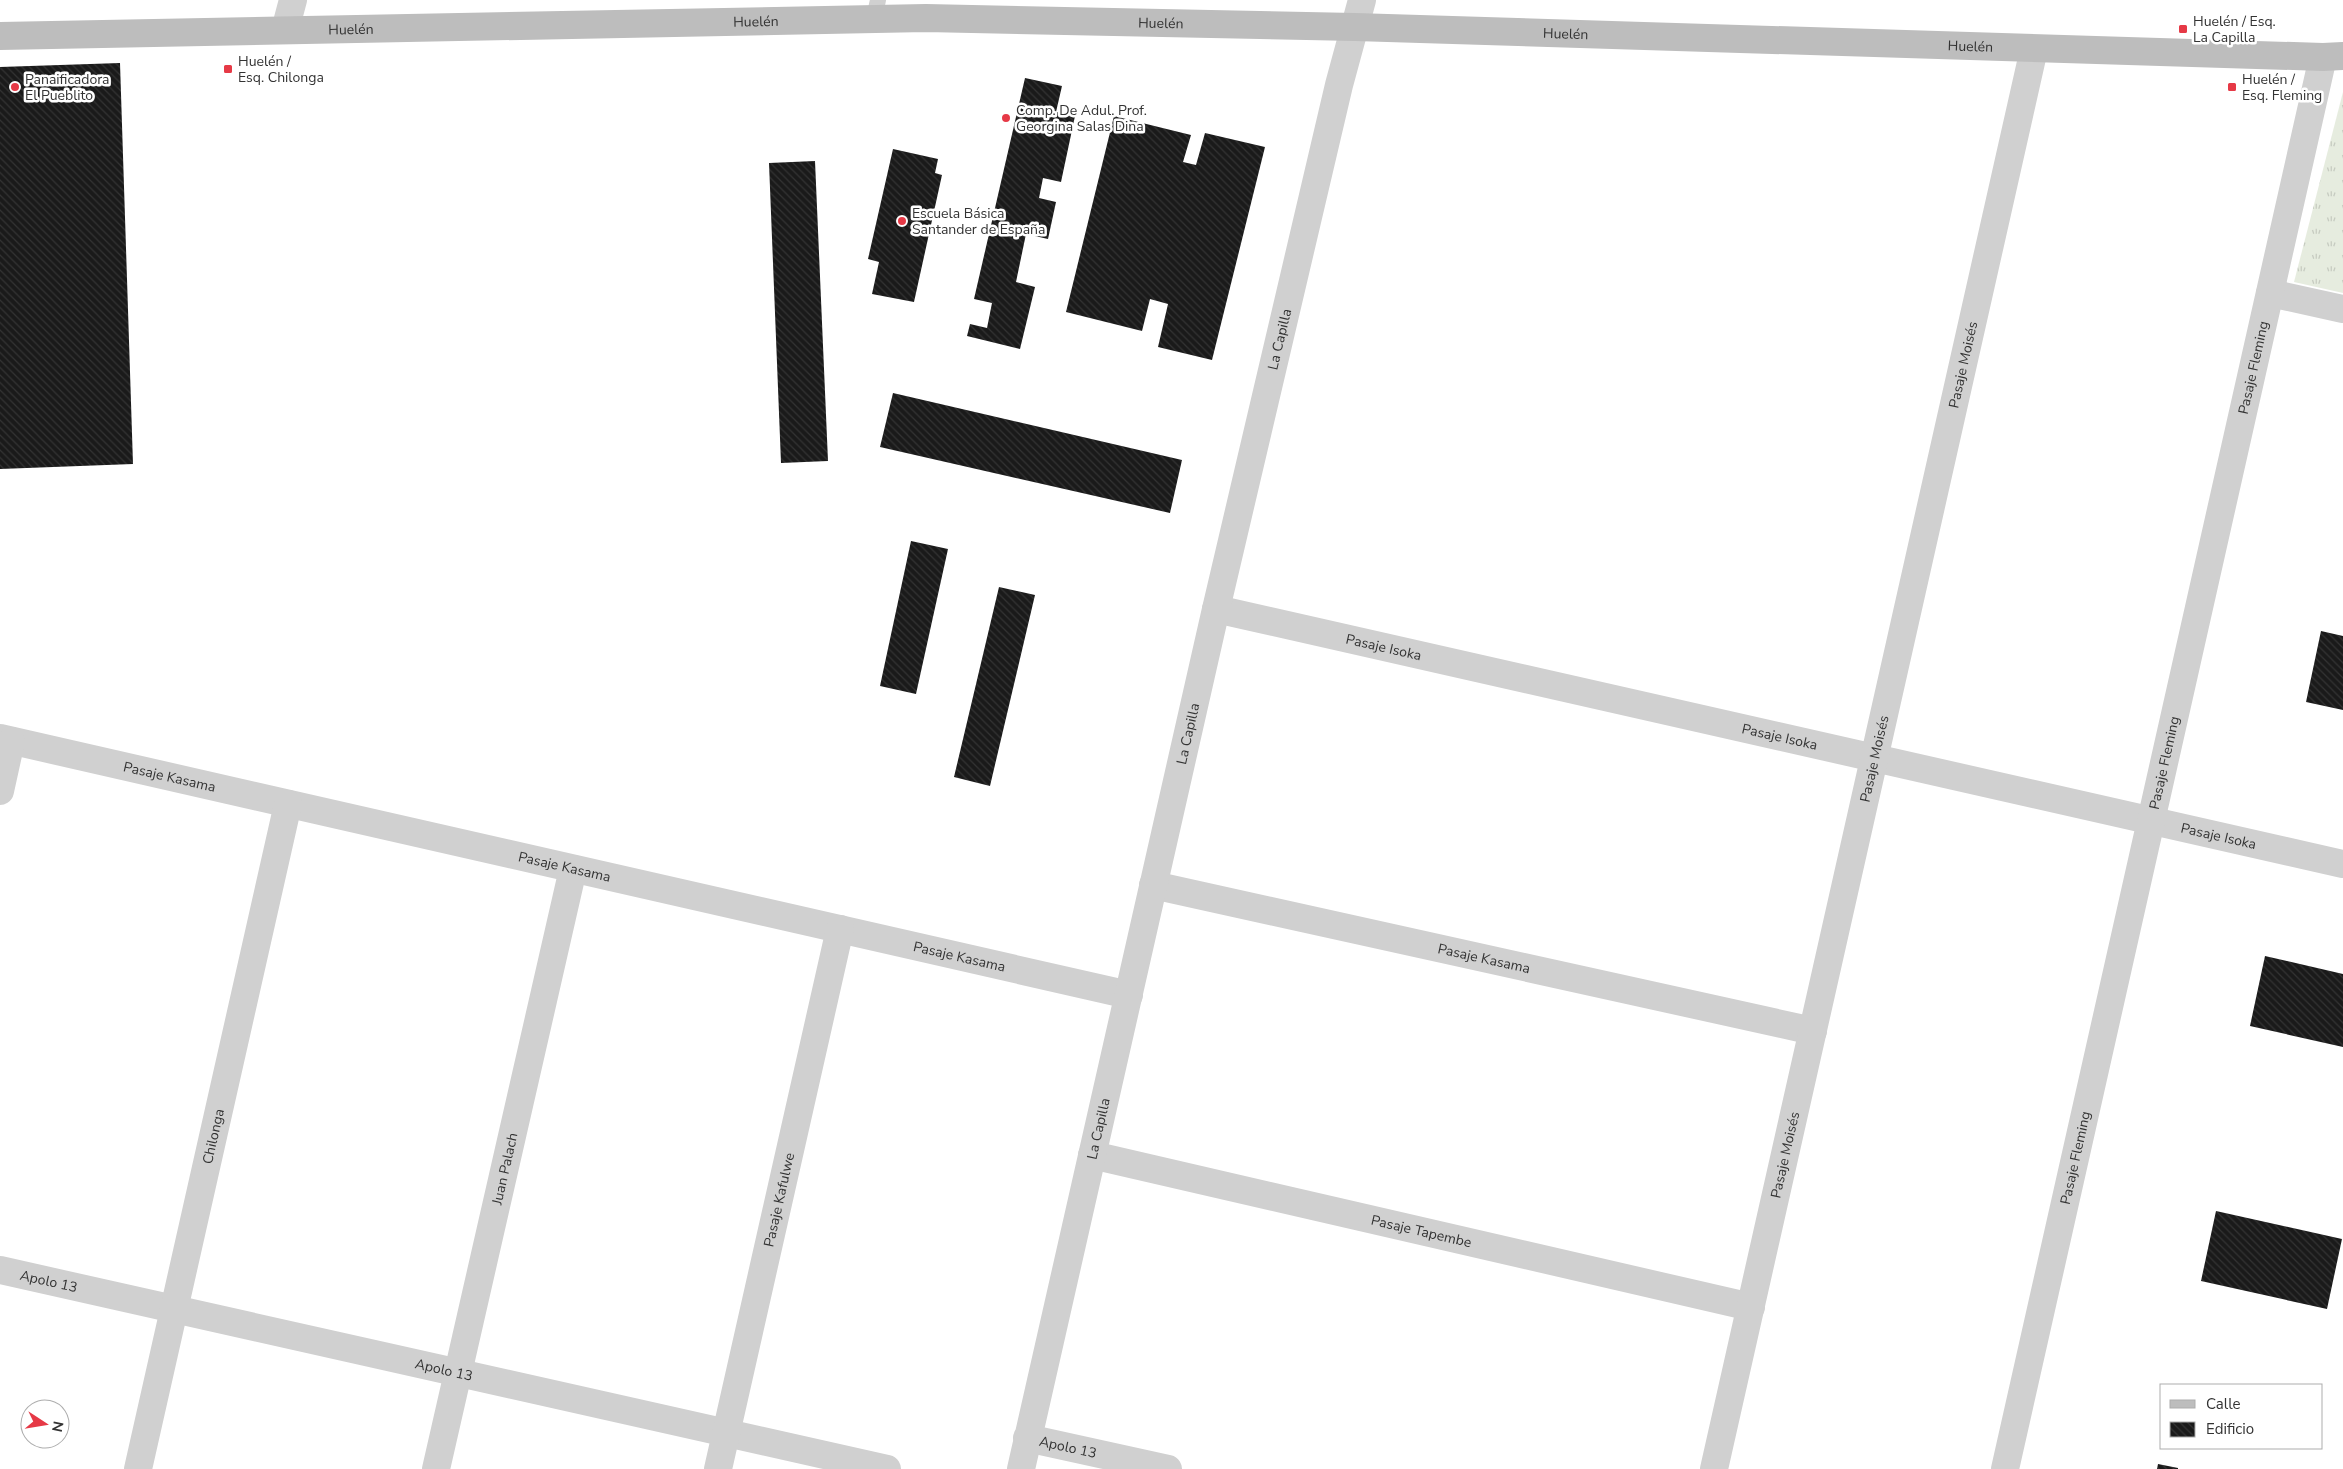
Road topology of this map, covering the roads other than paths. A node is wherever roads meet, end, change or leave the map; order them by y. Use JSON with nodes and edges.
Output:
{"nodes":[{"id":1,"x":293,"y":0,"type":"edge"},
{"id":2,"x":1362,"y":0,"type":"edge"},
{"id":3,"x":876,"y":9,"type":"edge"},
{"id":4,"x":1355,"y":27,"type":"junction"},
{"id":5,"x":285,"y":30,"type":"junction"},
{"id":6,"x":0,"y":36,"type":"edge"},
{"id":7,"x":2034,"y":48,"type":"junction"},
{"id":8,"x":2336,"y":58,"type":"edge"},
{"id":9,"x":2270,"y":292,"type":"junction"},
{"id":10,"x":2343,"y":309,"type":"edge"},
{"id":11,"x":1216,"y":609,"type":"junction"},
{"id":12,"x":5,"y":740,"type":"edge"},
{"id":13,"x":1874,"y":758,"type":"junction"},
{"id":14,"x":0,"y":790,"type":"edge"},
{"id":15,"x":288,"y":804,"type":"junction"},
{"id":16,"x":2151,"y":821,"type":"junction"},
{"id":17,"x":2343,"y":864,"type":"edge"},
{"id":18,"x":572,"y":868,"type":"junction"},
{"id":19,"x":1153,"y":885,"type":"junction"},
{"id":20,"x":840,"y":929,"type":"junction"},
{"id":21,"x":1129,"y":994,"type":"junction"},
{"id":22,"x":1813,"y":1031,"type":"junction"},
{"id":23,"x":1092,"y":1155,"type":"junction"},
{"id":24,"x":0,"y":1270,"type":"edge"},
{"id":25,"x":1751,"y":1307,"type":"junction"},
{"id":26,"x":173,"y":1309,"type":"junction"},
{"id":27,"x":458,"y":1373,"type":"junction"},
{"id":28,"x":726,"y":1433,"type":"junction"},
{"id":29,"x":1027,"y":1438,"type":"junction"},
{"id":30,"x":138,"y":1469,"type":"edge"},
{"id":31,"x":436,"y":1469,"type":"edge"},
{"id":32,"x":718,"y":1469,"type":"edge"},
{"id":33,"x":887,"y":1469,"type":"edge"},
{"id":34,"x":1021,"y":1469,"type":"edge"},
{"id":35,"x":1168,"y":1469,"type":"edge"},
{"id":36,"x":1714,"y":1469,"type":"edge"},
{"id":37,"x":2005,"y":1469,"type":"edge"}],
"edges":[{"from":1,"to":5,"type":"street"},
{"from":2,"to":4,"type":"street","name":"La Capilla"},
{"from":3,"to":4,"type":"main road","name":"Huelén"},
{"from":3,"to":5,"type":"main road","name":"Huelén"},
{"from":4,"to":7,"type":"main road","name":"Huelén"},
{"from":4,"to":11,"type":"street","name":"La Capilla"},
{"from":5,"to":6,"type":"main road","name":"Huelén"},
{"from":7,"to":8,"type":"main road","name":"Huelén"},
{"from":7,"to":13,"type":"street","name":"Pasaje Moisés"},
{"from":8,"to":9,"type":"street","name":"Pasaje Fleming"},
{"from":9,"to":10,"type":"street"},
{"from":9,"to":16,"type":"street","name":"Pasaje Fleming"},
{"from":11,"to":13,"type":"street","name":"Pasaje Isoka"},
{"from":11,"to":19,"type":"street","name":"La Capilla"},
{"from":12,"to":14,"type":"street"},
{"from":12,"to":15,"type":"street","name":"Pasaje Kasama"},
{"from":13,"to":16,"type":"street","name":"Pasaje Isoka"},
{"from":13,"to":22,"type":"street","name":"Pasaje Moisés"},
{"from":15,"to":18,"type":"street","name":"Pasaje Kasama"},
{"from":15,"to":26,"type":"street","name":"Chilonga"},
{"from":16,"to":17,"type":"street","name":"Pasaje Isoka"},
{"from":16,"to":37,"type":"street","name":"Pasaje Fleming"},
{"from":18,"to":20,"type":"street","name":"Pasaje Kasama"},
{"from":18,"to":27,"type":"street","name":"Juan Palach"},
{"from":19,"to":21,"type":"street","name":"La Capilla"},
{"from":19,"to":22,"type":"street","name":"Pasaje Kasama"},
{"from":20,"to":21,"type":"street","name":"Pasaje Kasama"},
{"from":20,"to":28,"type":"street","name":"Pasaje Kafulwe"},
{"from":21,"to":23,"type":"street","name":"La Capilla"},
{"from":22,"to":25,"type":"street","name":"Pasaje Moisés"},
{"from":23,"to":25,"type":"street","name":"Pasaje Tapembe"},
{"from":23,"to":29,"type":"street","name":"La Capilla"},
{"from":24,"to":26,"type":"street","name":"Apolo 13"},
{"from":25,"to":36,"type":"street","name":"Pasaje Moisés"},
{"from":26,"to":27,"type":"street","name":"Apolo 13"},
{"from":26,"to":30,"type":"street","name":"Chilonga"},
{"from":27,"to":28,"type":"street","name":"Apolo 13"},
{"from":27,"to":31,"type":"street","name":"Juan Palach"},
{"from":28,"to":32,"type":"street","name":"Pasaje Kafulwe"},
{"from":28,"to":33,"type":"street","name":"Apolo 13"},
{"from":29,"to":34,"type":"street","name":"La Capilla"},
{"from":29,"to":35,"type":"street","name":"Apolo 13"}]}
